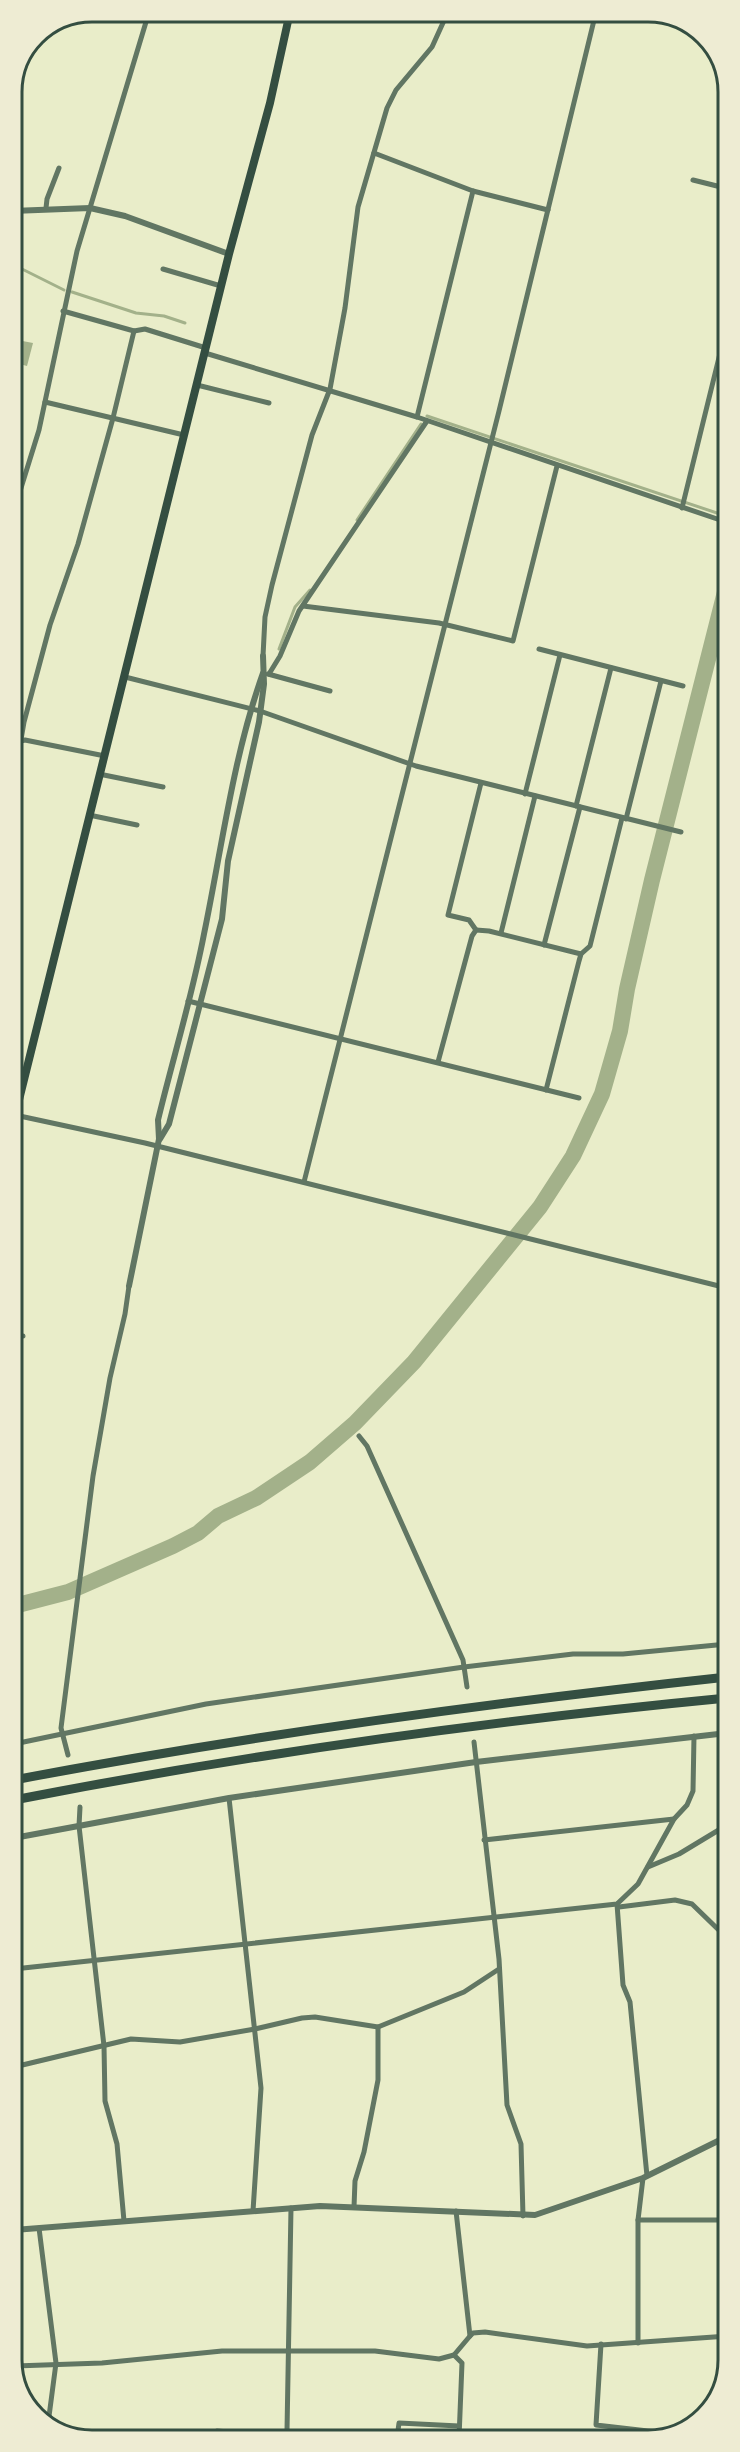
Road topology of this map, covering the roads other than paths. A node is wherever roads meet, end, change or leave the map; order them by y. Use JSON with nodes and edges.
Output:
{"nodes":[{"id":1,"x":145,"y":23,"type":"edge"},
{"id":2,"x":288,"y":23,"type":"edge"},
{"id":3,"x":443,"y":23,"type":"edge"},
{"id":4,"x":593,"y":23,"type":"edge"},
{"id":5,"x":374,"y":153,"type":"junction"},
{"id":6,"x":59,"y":168,"type":"dead end"},
{"id":7,"x":693,"y":180,"type":"dead end"},
{"id":8,"x":718,"y":186,"type":"edge"},
{"id":9,"x":472,"y":191,"type":"junction"},
{"id":10,"x":46,"y":208,"type":"junction"},
{"id":11,"x":90,"y":208,"type":"junction"},
{"id":12,"x":22,"y":210,"type":"edge"},
{"id":13,"x":548,"y":210,"type":"junction"},
{"id":14,"x":229,"y":254,"type":"junction"},
{"id":15,"x":163,"y":269,"type":"dead end"},
{"id":16,"x":221,"y":286,"type":"junction"},
{"id":17,"x":63,"y":311,"type":"junction"},
{"id":18,"x":134,"y":331,"type":"junction"},
{"id":19,"x":206,"y":351,"type":"junction"},
{"id":20,"x":718,"y":362,"type":"edge"},
{"id":21,"x":197,"y":385,"type":"junction"},
{"id":22,"x":330,"y":389,"type":"junction"},
{"id":23,"x":45,"y":402,"type":"junction"},
{"id":24,"x":269,"y":403,"type":"dead end"},
{"id":25,"x":417,"y":417,"type":"junction"},
{"id":26,"x":113,"y":418,"type":"junction"},
{"id":27,"x":427,"y":421,"type":"junction"},
{"id":28,"x":184,"y":435,"type":"junction"},
{"id":29,"x":490,"y":443,"type":"junction"},
{"id":30,"x":557,"y":466,"type":"junction"},
{"id":31,"x":22,"y":485,"type":"edge"},
{"id":32,"x":682,"y":508,"type":"junction"},
{"id":33,"x":718,"y":519,"type":"edge"},
{"id":34,"x":303,"y":606,"type":"junction"},
{"id":35,"x":444,"y":624,"type":"junction"},
{"id":36,"x":539,"y":649,"type":"dead end"},
{"id":37,"x":560,"y":655,"type":"junction"},
{"id":38,"x":263,"y":656,"type":"joint"},
{"id":39,"x":611,"y":668,"type":"junction"},
{"id":40,"x":266,"y":674,"type":"junction"},
{"id":41,"x":125,"y":677,"type":"junction"},
{"id":42,"x":661,"y":681,"type":"junction"},
{"id":43,"x":683,"y":686,"type":"dead end"},
{"id":44,"x":330,"y":691,"type":"dead end"},
{"id":45,"x":250,"y":709,"type":"junction"},
{"id":46,"x":260,"y":711,"type":"junction"},
{"id":47,"x":22,"y":733,"type":"edge"},
{"id":48,"x":22,"y":741,"type":"edge"},
{"id":49,"x":105,"y":756,"type":"junction"},
{"id":50,"x":409,"y":764,"type":"junction"},
{"id":51,"x":99,"y":774,"type":"junction"},
{"id":52,"x":481,"y":783,"type":"junction"},
{"id":53,"x":163,"y":787,"type":"dead end"},
{"id":54,"x":525,"y":794,"type":"junction"},
{"id":55,"x":535,"y":796,"type":"junction"},
{"id":56,"x":578,"y":807,"type":"junction"},
{"id":57,"x":89,"y":815,"type":"junction"},
{"id":58,"x":624,"y":819,"type":"junction"},
{"id":59,"x":137,"y":825,"type":"dead end"},
{"id":60,"x":679,"y":832,"type":"dead end"},
{"id":61,"x":476,"y":930,"type":"junction"},
{"id":62,"x":501,"y":933,"type":"junction"},
{"id":63,"x":544,"y":945,"type":"junction"},
{"id":64,"x":581,"y":954,"type":"junction"},
{"id":65,"x":188,"y":1001,"type":"junction"},
{"id":66,"x":200,"y":1004,"type":"junction"},
{"id":67,"x":340,"y":1038,"type":"junction"},
{"id":68,"x":438,"y":1062,"type":"junction"},
{"id":69,"x":22,"y":1087,"type":"edge"},
{"id":70,"x":546,"y":1090,"type":"junction"},
{"id":71,"x":579,"y":1098,"type":"dead end"},
{"id":72,"x":22,"y":1116,"type":"edge"},
{"id":73,"x":159,"y":1143,"type":"junction"},
{"id":74,"x":304,"y":1182,"type":"junction"},
{"id":75,"x":129,"y":1286,"type":"joint"},
{"id":76,"x":718,"y":1286,"type":"edge"},
{"id":77,"x":359,"y":1436,"type":"dead end"},
{"id":78,"x":718,"y":1645,"type":"edge"},
{"id":79,"x":464,"y":1667,"type":"junction"},
{"id":80,"x":718,"y":1678,"type":"edge"},
{"id":81,"x":467,"y":1687,"type":"dead end"},
{"id":82,"x":718,"y":1699,"type":"edge"},
{"id":83,"x":718,"y":1733,"type":"edge"},
{"id":84,"x":62,"y":1734,"type":"junction"},
{"id":85,"x":694,"y":1736,"type":"junction"},
{"id":86,"x":22,"y":1742,"type":"edge"},
{"id":87,"x":474,"y":1742,"type":"dead end"},
{"id":88,"x":68,"y":1755,"type":"dead end"},
{"id":89,"x":476,"y":1762,"type":"junction"},
{"id":90,"x":22,"y":1779,"type":"edge"},
{"id":91,"x":22,"y":1798,"type":"edge"},
{"id":92,"x":229,"y":1798,"type":"junction"},
{"id":93,"x":80,"y":1807,"type":"dead end"},
{"id":94,"x":674,"y":1819,"type":"junction"},
{"id":95,"x":79,"y":1826,"type":"junction"},
{"id":96,"x":718,"y":1830,"type":"edge"},
{"id":97,"x":22,"y":1837,"type":"edge"},
{"id":98,"x":484,"y":1840,"type":"junction"},
{"id":99,"x":648,"y":1867,"type":"junction"},
{"id":100,"x":618,"y":1906,"type":"junction"},
{"id":101,"x":494,"y":1917,"type":"junction"},
{"id":102,"x":718,"y":1929,"type":"edge"},
{"id":103,"x":245,"y":1944,"type":"junction"},
{"id":104,"x":94,"y":1961,"type":"junction"},
{"id":105,"x":22,"y":1968,"type":"edge"},
{"id":106,"x":499,"y":1969,"type":"junction"},
{"id":107,"x":378,"y":2027,"type":"junction"},
{"id":108,"x":255,"y":2029,"type":"junction"},
{"id":109,"x":104,"y":2046,"type":"junction"},
{"id":110,"x":22,"y":2065,"type":"edge"},
{"id":111,"x":718,"y":2141,"type":"edge"},
{"id":112,"x":645,"y":2177,"type":"junction"},
{"id":113,"x":354,"y":2207,"type":"junction"},
{"id":114,"x":291,"y":2208,"type":"junction"},
{"id":115,"x":253,"y":2211,"type":"junction"},
{"id":116,"x":456,"y":2211,"type":"junction"},
{"id":117,"x":523,"y":2216,"type":"junction"},
{"id":118,"x":638,"y":2220,"type":"junction"},
{"id":119,"x":718,"y":2220,"type":"edge"},
{"id":120,"x":124,"y":2221,"type":"junction"},
{"id":121,"x":39,"y":2228,"type":"junction"},
{"id":122,"x":22,"y":2229,"type":"edge"},
{"id":123,"x":470,"y":2336,"type":"junction"},
{"id":124,"x":718,"y":2337,"type":"edge"},
{"id":125,"x":638,"y":2343,"type":"junction"},
{"id":126,"x":601,"y":2344,"type":"junction"},
{"id":127,"x":287,"y":2350,"type":"junction"},
{"id":128,"x":454,"y":2355,"type":"junction"},
{"id":129,"x":56,"y":2362,"type":"junction"},
{"id":130,"x":23,"y":2365,"type":"edge"},
{"id":131,"x":49,"y":2414,"type":"edge"},
{"id":132,"x":459,"y":2426,"type":"junction"},
{"id":133,"x":287,"y":2429,"type":"edge"},
{"id":134,"x":398,"y":2430,"type":"edge"},
{"id":135,"x":459,"y":2430,"type":"edge"},
{"id":136,"x":643,"y":2430,"type":"edge"}],
"edges":[{"from":1,"to":11,"type":"street"},
{"from":2,"to":14,"type":"main road"},
{"from":3,"to":5,"type":"street"},
{"from":4,"to":13,"type":"street"},
{"from":5,"to":9,"type":"street"},
{"from":5,"to":22,"type":"street"},
{"from":6,"to":10,"type":"street"},
{"from":7,"to":8,"type":"street"},
{"from":9,"to":13,"type":"street"},
{"from":9,"to":25,"type":"street"},
{"from":10,"to":11,"type":"street"},
{"from":10,"to":12,"type":"street"},
{"from":11,"to":14,"type":"street"},
{"from":11,"to":17,"type":"street"},
{"from":13,"to":29,"type":"street"},
{"from":14,"to":16,"type":"main road"},
{"from":15,"to":16,"type":"street"},
{"from":16,"to":19,"type":"main road"},
{"from":17,"to":18,"type":"street"},
{"from":17,"to":23,"type":"street"},
{"from":18,"to":19,"type":"street"},
{"from":18,"to":26,"type":"street"},
{"from":19,"to":21,"type":"main road"},
{"from":19,"to":22,"type":"street"},
{"from":20,"to":32,"type":"street"},
{"from":21,"to":24,"type":"street"},
{"from":21,"to":28,"type":"main road"},
{"from":22,"to":25,"type":"street"},
{"from":22,"to":38,"type":"street"},
{"from":23,"to":26,"type":"street"},
{"from":23,"to":31,"type":"street"},
{"from":25,"to":27,"type":"street"},
{"from":26,"to":28,"type":"street"},
{"from":26,"to":47,"type":"street"},
{"from":27,"to":29,"type":"street"},
{"from":27,"to":34,"type":"street"},
{"from":28,"to":41,"type":"main road"},
{"from":29,"to":30,"type":"street"},
{"from":29,"to":35,"type":"street"},
{"from":30,"to":32,"type":"street"},
{"from":30,"to":35,"type":"street"},
{"from":32,"to":33,"type":"street"},
{"from":34,"to":35,"type":"street"},
{"from":34,"to":40,"type":"street"},
{"from":35,"to":50,"type":"street"},
{"from":36,"to":37,"type":"street"},
{"from":37,"to":39,"type":"street"},
{"from":37,"to":54,"type":"street"},
{"from":38,"to":40,"type":"street"},
{"from":39,"to":42,"type":"street"},
{"from":39,"to":56,"type":"street"},
{"from":40,"to":44,"type":"street"},
{"from":40,"to":45,"type":"street"},
{"from":40,"to":46,"type":"street"},
{"from":41,"to":45,"type":"street"},
{"from":41,"to":49,"type":"main road"},
{"from":42,"to":43,"type":"street"},
{"from":42,"to":58,"type":"street"},
{"from":45,"to":46,"type":"street"},
{"from":45,"to":65,"type":"street"},
{"from":46,"to":50,"type":"street"},
{"from":46,"to":66,"type":"street"},
{"from":48,"to":49,"type":"street"},
{"from":49,"to":51,"type":"main road"},
{"from":50,"to":52,"type":"street"},
{"from":50,"to":67,"type":"street"},
{"from":51,"to":53,"type":"street"},
{"from":51,"to":57,"type":"main road"},
{"from":52,"to":54,"type":"street"},
{"from":52,"to":61,"type":"street"},
{"from":54,"to":55,"type":"street"},
{"from":55,"to":56,"type":"street"},
{"from":55,"to":62,"type":"street"},
{"from":56,"to":58,"type":"street"},
{"from":56,"to":63,"type":"street"},
{"from":57,"to":59,"type":"street"},
{"from":57,"to":69,"type":"main road"},
{"from":58,"to":60,"type":"street"},
{"from":58,"to":64,"type":"street"},
{"from":61,"to":62,"type":"street"},
{"from":61,"to":68,"type":"street"},
{"from":62,"to":63,"type":"street"},
{"from":63,"to":64,"type":"street"},
{"from":64,"to":70,"type":"street"},
{"from":65,"to":66,"type":"street"},
{"from":65,"to":73,"type":"street"},
{"from":66,"to":67,"type":"street"},
{"from":66,"to":73,"type":"street"},
{"from":67,"to":68,"type":"street"},
{"from":67,"to":74,"type":"street"},
{"from":68,"to":70,"type":"street"},
{"from":70,"to":71,"type":"street"},
{"from":72,"to":73,"type":"street"},
{"from":73,"to":74,"type":"street"},
{"from":73,"to":75,"type":"street"},
{"from":74,"to":76,"type":"street"},
{"from":75,"to":84,"type":"street"},
{"from":77,"to":79,"type":"street"},
{"from":78,"to":79,"type":"street"},
{"from":79,"to":81,"type":"street"},
{"from":79,"to":84,"type":"street"},
{"from":80,"to":90,"type":"highway"},
{"from":82,"to":91,"type":"highway"},
{"from":83,"to":85,"type":"street"},
{"from":84,"to":86,"type":"street"},
{"from":84,"to":88,"type":"street"},
{"from":85,"to":89,"type":"street"},
{"from":85,"to":94,"type":"street"},
{"from":87,"to":89,"type":"street"},
{"from":89,"to":92,"type":"street"},
{"from":89,"to":98,"type":"street"},
{"from":92,"to":95,"type":"street"},
{"from":92,"to":103,"type":"street"},
{"from":93,"to":95,"type":"street"},
{"from":94,"to":98,"type":"street"},
{"from":94,"to":99,"type":"street"},
{"from":95,"to":97,"type":"street"},
{"from":95,"to":104,"type":"street"},
{"from":96,"to":99,"type":"street"},
{"from":98,"to":101,"type":"street"},
{"from":99,"to":100,"type":"street"},
{"from":100,"to":101,"type":"street"},
{"from":100,"to":102,"type":"street"},
{"from":100,"to":112,"type":"street"},
{"from":101,"to":103,"type":"street"},
{"from":101,"to":106,"type":"street"},
{"from":103,"to":104,"type":"street"},
{"from":103,"to":108,"type":"street"},
{"from":104,"to":105,"type":"street"},
{"from":104,"to":109,"type":"street"},
{"from":106,"to":107,"type":"street"},
{"from":106,"to":117,"type":"street"},
{"from":107,"to":108,"type":"street"},
{"from":107,"to":113,"type":"street"},
{"from":108,"to":109,"type":"street"},
{"from":108,"to":115,"type":"street"},
{"from":109,"to":110,"type":"street"},
{"from":109,"to":120,"type":"street"},
{"from":111,"to":112,"type":"street"},
{"from":112,"to":117,"type":"street"},
{"from":112,"to":118,"type":"street"},
{"from":113,"to":114,"type":"street"},
{"from":113,"to":116,"type":"street"},
{"from":114,"to":115,"type":"street"},
{"from":114,"to":127,"type":"street"},
{"from":115,"to":120,"type":"street"},
{"from":116,"to":117,"type":"street"},
{"from":116,"to":123,"type":"street"},
{"from":118,"to":119,"type":"street"},
{"from":118,"to":125,"type":"street"},
{"from":120,"to":121,"type":"street"},
{"from":121,"to":122,"type":"street"},
{"from":121,"to":129,"type":"street"},
{"from":123,"to":126,"type":"street"},
{"from":123,"to":128,"type":"street"},
{"from":124,"to":125,"type":"street"},
{"from":125,"to":126,"type":"street"},
{"from":126,"to":136,"type":"street"},
{"from":127,"to":128,"type":"street"},
{"from":127,"to":129,"type":"street"},
{"from":127,"to":133,"type":"street"},
{"from":128,"to":132,"type":"street"},
{"from":129,"to":130,"type":"street"},
{"from":129,"to":131,"type":"street"},
{"from":132,"to":134,"type":"street"},
{"from":132,"to":135,"type":"street"}]}
